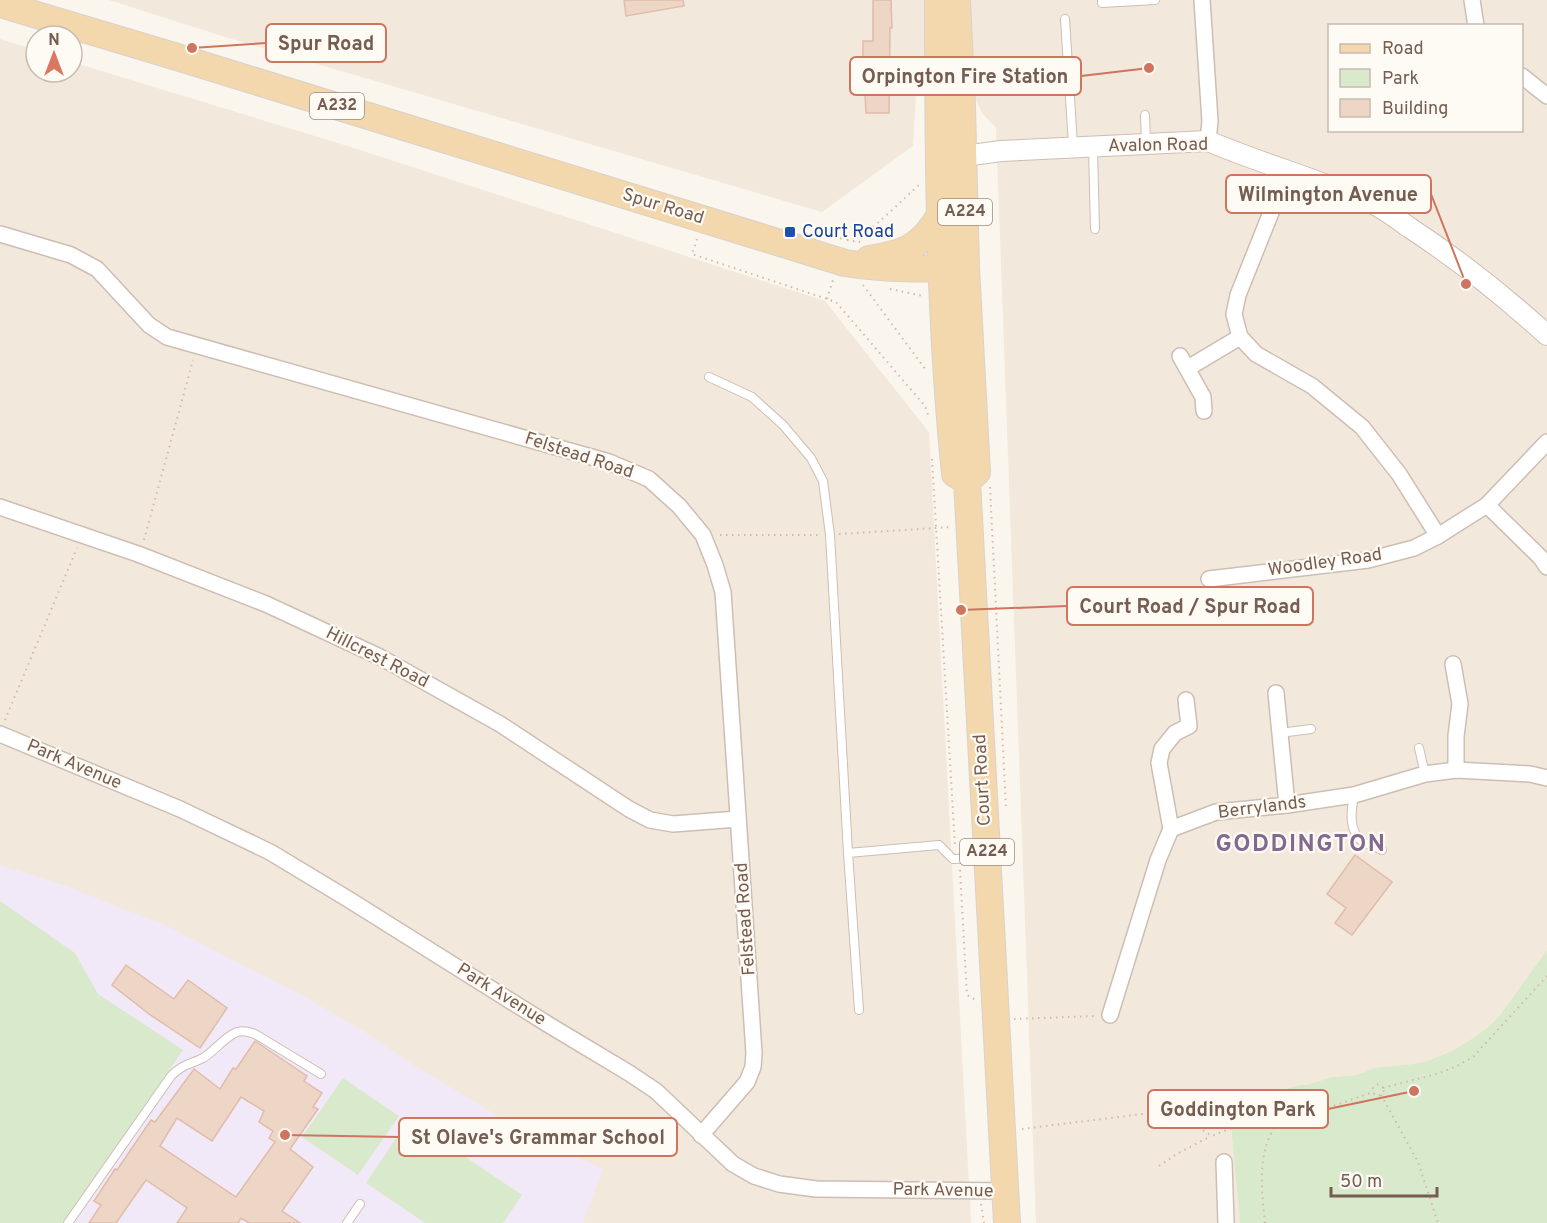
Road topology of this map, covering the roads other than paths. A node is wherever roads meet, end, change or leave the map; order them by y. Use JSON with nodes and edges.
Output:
{"nodes":[{"id":1,"x":938,"y":0,"type":"edge"},
{"id":2,"x":957,"y":0,"type":"edge"},
{"id":3,"x":1102,"y":0,"type":"edge"},
{"id":4,"x":1155,"y":0,"type":"edge"},
{"id":5,"x":1202,"y":0,"type":"edge"},
{"id":6,"x":1472,"y":0,"type":"edge"},
{"id":7,"x":0,"y":4,"type":"edge"},
{"id":8,"x":1065,"y":19,"type":"dead end"},
{"id":9,"x":1476,"y":24,"type":"edge"},
{"id":10,"x":1523,"y":78,"type":"edge"},
{"id":11,"x":1547,"y":96,"type":"edge"},
{"id":12,"x":1145,"y":115,"type":"dead end"},
{"id":13,"x":1208,"y":141,"type":"junction"},
{"id":14,"x":1146,"y":144,"type":"junction"},
{"id":15,"x":1093,"y":147,"type":"junction"},
{"id":16,"x":1073,"y":148,"type":"junction"},
{"id":17,"x":964,"y":156,"type":"junction"},
{"id":18,"x":1288,"y":170,"type":"junction"},
{"id":19,"x":929,"y":178,"type":"junction"},
{"id":20,"x":940,"y":215,"type":"junction"},
{"id":21,"x":1095,"y":229,"type":"dead end"},
{"id":22,"x":0,"y":234,"type":"edge"},
{"id":23,"x":841,"y":259,"type":"junction"},
{"id":24,"x":954,"y":268,"type":"junction"},
{"id":25,"x":1547,"y":335,"type":"edge"},
{"id":26,"x":1240,"y":337,"type":"junction"},
{"id":27,"x":709,"y":377,"type":"dead end"},
{"id":28,"x":1204,"y":411,"type":"dead end"},
{"id":29,"x":1547,"y":442,"type":"edge"},
{"id":30,"x":1487,"y":505,"type":"junction"},
{"id":31,"x":0,"y":507,"type":"edge"},
{"id":32,"x":1438,"y":536,"type":"junction"},
{"id":33,"x":1547,"y":567,"type":"edge"},
{"id":34,"x":1209,"y":579,"type":"dead end"},
{"id":35,"x":1453,"y":664,"type":"dead end"},
{"id":36,"x":1276,"y":693,"type":"dead end"},
{"id":37,"x":1186,"y":700,"type":"dead end"},
{"id":38,"x":2,"y":728,"type":"edge"},
{"id":39,"x":1311,"y":729,"type":"dead end"},
{"id":40,"x":1280,"y":734,"type":"junction"},
{"id":41,"x":1419,"y":748,"type":"dead end"},
{"id":42,"x":1456,"y":770,"type":"junction"},
{"id":43,"x":1425,"y":774,"type":"junction"},
{"id":44,"x":1547,"y":778,"type":"edge"},
{"id":45,"x":1354,"y":795,"type":"junction"},
{"id":46,"x":1287,"y":805,"type":"junction"},
{"id":47,"x":738,"y":819,"type":"junction"},
{"id":48,"x":1171,"y":829,"type":"junction"},
{"id":49,"x":1382,"y":850,"type":"dead end"},
{"id":50,"x":848,"y":853,"type":"junction"},
{"id":51,"x":976,"y":858,"type":"junction"},
{"id":52,"x":858,"y":1010,"type":"dead end"},
{"id":53,"x":1110,"y":1015,"type":"road end"},
{"id":54,"x":321,"y":1074,"type":"dead end"},
{"id":55,"x":701,"y":1135,"type":"junction"},
{"id":56,"x":1224,"y":1162,"type":"dead end"},
{"id":57,"x":1005,"y":1191,"type":"junction"},
{"id":58,"x":360,"y":1204,"type":"dead end"},
{"id":59,"x":68,"y":1223,"type":"edge"},
{"id":60,"x":347,"y":1223,"type":"edge"},
{"id":61,"x":1007,"y":1223,"type":"edge"},
{"id":62,"x":1226,"y":1223,"type":"edge"}],
"edges":[{"from":1,"to":19,"type":"main road","name":"Court Road","number":"A224"},
{"from":2,"to":17,"type":"main road","name":"Court Road","number":"A224"},
{"from":3,"to":4,"type":"lane"},
{"from":5,"to":13,"type":"street"},
{"from":6,"to":9,"type":"street"},
{"from":7,"to":23,"type":"main road","name":"Spur Road","number":"A232"},
{"from":8,"to":16,"type":"lane"},
{"from":10,"to":11,"type":"street"},
{"from":12,"to":14,"type":"lane"},
{"from":13,"to":14,"type":"street","name":"Avalon Road"},
{"from":13,"to":18,"type":"street","name":"Avalon Road"},
{"from":14,"to":15,"type":"street","name":"Avalon Road"},
{"from":15,"to":16,"type":"street","name":"Avalon Road"},
{"from":15,"to":21,"type":"lane"},
{"from":16,"to":17,"type":"street","name":"Avalon Road"},
{"from":17,"to":19,"type":"street","name":"Avalon Road"},
{"from":17,"to":24,"type":"main road","name":"Court Road","number":"A224"},
{"from":18,"to":25,"type":"street","name":"Avalon Road"},
{"from":18,"to":26,"type":"street"},
{"from":19,"to":20,"type":"main road","name":"Court Road","number":"A224"},
{"from":20,"to":23,"type":"main road"},
{"from":20,"to":24,"type":"main road","name":"Court Road","number":"A224"},
{"from":22,"to":47,"type":"street","name":"Felstead Road"},
{"from":23,"to":24,"type":"main road","name":"Spur Road"},
{"from":24,"to":51,"type":"main road","name":"Court Road","number":"A224"},
{"from":26,"to":28,"type":"street"},
{"from":26,"to":32,"type":"street"},
{"from":27,"to":50,"type":"lane"},
{"from":29,"to":30,"type":"street","name":"Woodley Road"},
{"from":30,"to":32,"type":"street","name":"Woodley Road"},
{"from":30,"to":33,"type":"street"},
{"from":31,"to":47,"type":"street","name":"Hillcrest Road"},
{"from":32,"to":34,"type":"street","name":"Woodley Road"},
{"from":35,"to":42,"type":"street"},
{"from":36,"to":40,"type":"street"},
{"from":37,"to":48,"type":"street"},
{"from":38,"to":55,"type":"street","name":"Park Avenue"},
{"from":39,"to":40,"type":"lane"},
{"from":40,"to":46,"type":"street"},
{"from":41,"to":43,"type":"lane"},
{"from":42,"to":43,"type":"street","name":"Berrylands"},
{"from":42,"to":44,"type":"street","name":"Berrylands"},
{"from":43,"to":45,"type":"street","name":"Berrylands"},
{"from":45,"to":46,"type":"street","name":"Berrylands"},
{"from":45,"to":49,"type":"lane"},
{"from":46,"to":48,"type":"street","name":"Berrylands"},
{"from":47,"to":55,"type":"street","name":"Felstead Road"},
{"from":48,"to":53,"type":"street"},
{"from":50,"to":51,"type":"lane"},
{"from":50,"to":52,"type":"lane"},
{"from":51,"to":57,"type":"main road","name":"Court Road","number":"A224"},
{"from":54,"to":59,"type":"lane"},
{"from":55,"to":57,"type":"street","name":"Park Avenue"},
{"from":56,"to":62,"type":"street"},
{"from":57,"to":61,"type":"main road","name":"Court Road","number":"A224"},
{"from":58,"to":60,"type":"lane"}]}
